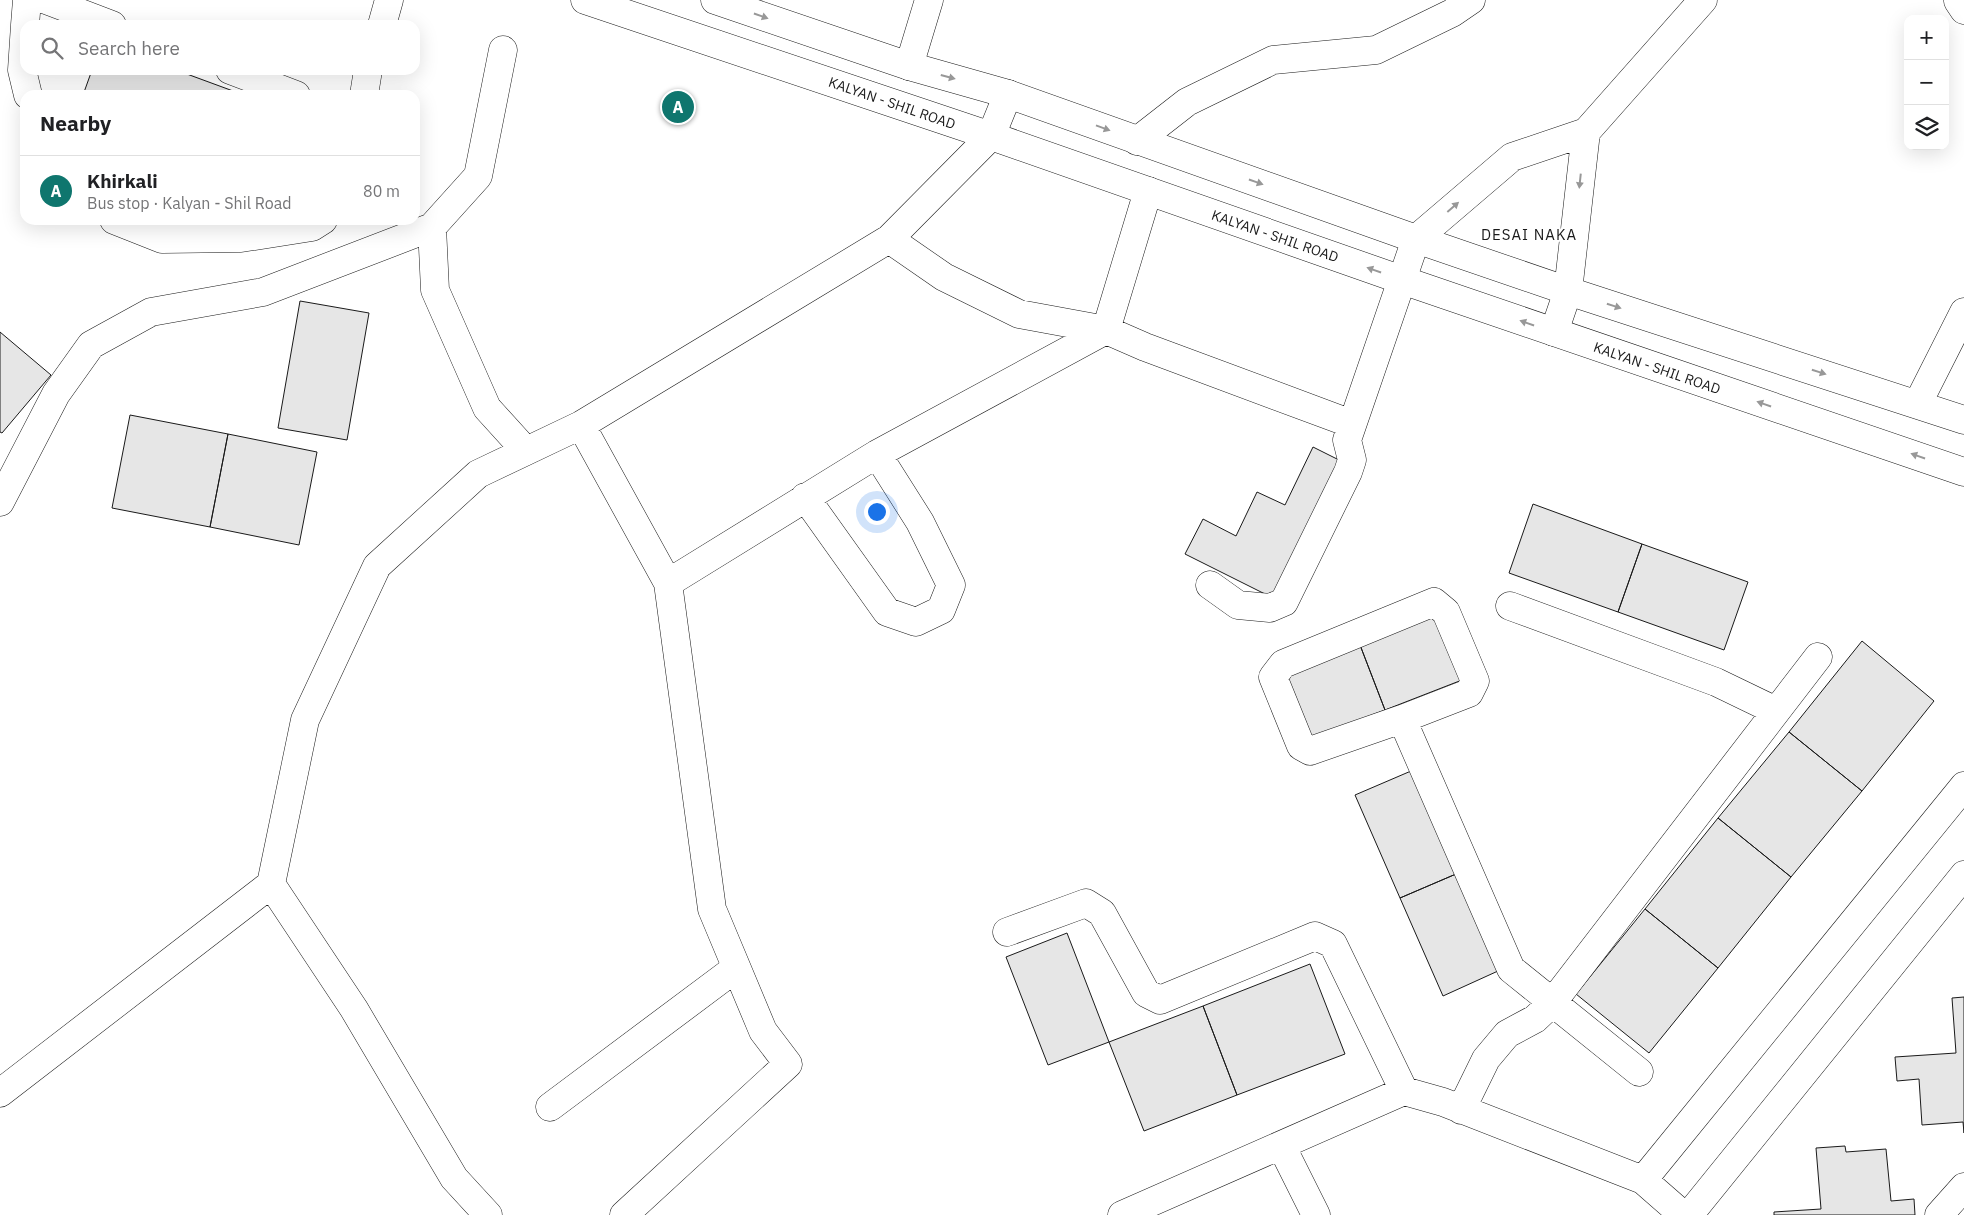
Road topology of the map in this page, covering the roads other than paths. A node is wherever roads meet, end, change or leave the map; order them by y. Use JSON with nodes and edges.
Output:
{"nodes":[{"id":1,"x":27,"y":0,"type":"edge"},
{"id":2,"x":46,"y":0,"type":"edge"},
{"id":3,"x":389,"y":0,"type":"edge"},
{"id":4,"x":585,"y":0,"type":"edge"},
{"id":5,"x":715,"y":0,"type":"edge"},
{"id":6,"x":929,"y":0,"type":"edge"},
{"id":7,"x":1471,"y":0,"type":"edge"},
{"id":8,"x":1703,"y":0,"type":"edge"},
{"id":9,"x":1958,"y":1,"type":"edge"},
{"id":10,"x":1964,"y":10,"type":"edge"},
{"id":11,"x":25,"y":20,"type":"edge"},
{"id":12,"x":99,"y":20,"type":"edge"},
{"id":13,"x":383,"y":20,"type":"edge"},
{"id":14,"x":503,"y":50,"type":"dead end"},
{"id":15,"x":909,"y":66,"type":"junction"},
{"id":16,"x":23,"y":75,"type":"edge"},
{"id":17,"x":243,"y":75,"type":"edge"},
{"id":18,"x":367,"y":75,"type":"edge"},
{"id":19,"x":27,"y":90,"type":"edge"},
{"id":20,"x":283,"y":90,"type":"edge"},
{"id":21,"x":365,"y":90,"type":"edge"},
{"id":22,"x":1008,"y":94,"type":"junction"},
{"id":23,"x":1586,"y":132,"type":"junction"},
{"id":24,"x":991,"y":136,"type":"junction"},
{"id":25,"x":1137,"y":140,"type":"junction"},
{"id":26,"x":1148,"y":191,"type":"junction"},
{"id":27,"x":127,"y":225,"type":"edge"},
{"id":28,"x":315,"y":225,"type":"edge"},
{"id":29,"x":432,"y":227,"type":"junction"},
{"id":30,"x":889,"y":239,"type":"junction"},
{"id":31,"x":1416,"y":239,"type":"junction"},
{"id":32,"x":1402,"y":280,"type":"junction"},
{"id":33,"x":1568,"y":291,"type":"junction"},
{"id":34,"x":1964,"y":312,"type":"edge"},
{"id":35,"x":1106,"y":330,"type":"junction"},
{"id":36,"x":1554,"y":332,"type":"junction"},
{"id":37,"x":1918,"y":403,"type":"junction"},
{"id":38,"x":1964,"y":420,"type":"edge"},
{"id":39,"x":1352,"y":424,"type":"junction"},
{"id":40,"x":580,"y":425,"type":"junction"},
{"id":41,"x":526,"y":451,"type":"junction"},
{"id":42,"x":877,"y":454,"type":"junction"},
{"id":43,"x":1964,"y":472,"type":"edge"},
{"id":44,"x":806,"y":497,"type":"junction"},
{"id":45,"x":0,"y":502,"type":"edge"},
{"id":46,"x":668,"y":583,"type":"junction"},
{"id":47,"x":1210,"y":585,"type":"dead end"},
{"id":48,"x":1510,"y":606,"type":"dead end"},
{"id":49,"x":1818,"y":657,"type":"dead end"},
{"id":50,"x":1776,"y":712,"type":"junction"},
{"id":51,"x":1402,"y":719,"type":"junction"},
{"id":52,"x":1964,"y":786,"type":"edge"},
{"id":53,"x":1955,"y":814,"type":"edge"},
{"id":54,"x":1964,"y":874,"type":"edge"},
{"id":55,"x":272,"y":884,"type":"junction"},
{"id":56,"x":1007,"y":932,"type":"dead end"},
{"id":57,"x":736,"y":968,"type":"junction"},
{"id":58,"x":1552,"y":1003,"type":"junction"},
{"id":59,"x":1639,"y":1072,"type":"dead end"},
{"id":60,"x":1404,"y":1091,"type":"junction"},
{"id":61,"x":0,"y":1093,"type":"edge"},
{"id":62,"x":550,"y":1107,"type":"dead end"},
{"id":63,"x":1461,"y":1110,"type":"junction"},
{"id":64,"x":1281,"y":1145,"type":"junction"},
{"id":65,"x":1643,"y":1180,"type":"junction"},
{"id":66,"x":1964,"y":1187,"type":"edge"},
{"id":67,"x":488,"y":1215,"type":"edge"},
{"id":68,"x":624,"y":1215,"type":"edge"},
{"id":69,"x":1122,"y":1215,"type":"edge"},
{"id":70,"x":1316,"y":1215,"type":"edge"},
{"id":71,"x":1683,"y":1215,"type":"edge"},
{"id":72,"x":1689,"y":1215,"type":"edge"},
{"id":73,"x":1939,"y":1215,"type":"edge"}],
"edges":[{"from":1,"to":11,"type":"street"},
{"from":2,"to":12,"type":"street"},
{"from":3,"to":13,"type":"street"},
{"from":4,"to":24,"type":"street","name":"KALYAN - SHIL ROAD"},
{"from":5,"to":15,"type":"street","one_way":true},
{"from":6,"to":15,"type":"street"},
{"from":7,"to":25,"type":"street"},
{"from":8,"to":23,"type":"street"},
{"from":9,"to":10,"type":"street"},
{"from":14,"to":29,"type":"street"},
{"from":15,"to":22,"type":"street","one_way":true},
{"from":16,"to":19,"type":"street"},
{"from":17,"to":20,"type":"street"},
{"from":18,"to":21,"type":"street"},
{"from":22,"to":24,"type":"street"},
{"from":22,"to":25,"type":"street","one_way":true},
{"from":31,"to":23,"type":"street","one_way":true},
{"from":23,"to":33,"type":"street","one_way":true},
{"from":24,"to":26,"type":"street","name":"KALYAN - SHIL ROAD"},
{"from":24,"to":30,"type":"street"},
{"from":25,"to":31,"type":"street","one_way":true},
{"from":32,"to":26,"type":"street","name":"KALYAN - SHIL ROAD","one_way":true},
{"from":26,"to":35,"type":"street"},
{"from":27,"to":28,"type":"street"},
{"from":29,"to":41,"type":"street"},
{"from":29,"to":45,"type":"street"},
{"from":30,"to":35,"type":"street"},
{"from":30,"to":40,"type":"street"},
{"from":31,"to":32,"type":"street"},
{"from":31,"to":33,"type":"street"},
{"from":36,"to":32,"type":"street","name":"KALYAN - SHIL ROAD","one_way":true},
{"from":32,"to":39,"type":"street"},
{"from":33,"to":36,"type":"street"},
{"from":33,"to":37,"type":"street","one_way":true},
{"from":34,"to":37,"type":"street"},
{"from":35,"to":39,"type":"street"},
{"from":35,"to":42,"type":"street"},
{"from":43,"to":36,"type":"street","name":"KALYAN - SHIL ROAD","one_way":true},
{"from":37,"to":38,"type":"street"},
{"from":39,"to":47,"type":"street"},
{"from":40,"to":41,"type":"street"},
{"from":40,"to":46,"type":"street"},
{"from":41,"to":55,"type":"street"},
{"from":42,"to":44,"type":"street"},
{"from":42,"to":44,"type":"street"},
{"from":44,"to":46,"type":"street"},
{"from":46,"to":57,"type":"street"},
{"from":48,"to":50,"type":"street"},
{"from":49,"to":50,"type":"street"},
{"from":50,"to":58,"type":"street"},
{"from":51,"to":51,"type":"street"},
{"from":51,"to":58,"type":"street"},
{"from":52,"to":53,"type":"street"},
{"from":53,"to":65,"type":"street"},
{"from":54,"to":72,"type":"street"},
{"from":55,"to":61,"type":"street"},
{"from":55,"to":67,"type":"street"},
{"from":56,"to":60,"type":"street"},
{"from":57,"to":62,"type":"street"},
{"from":57,"to":68,"type":"street"},
{"from":58,"to":59,"type":"street"},
{"from":58,"to":63,"type":"street"},
{"from":60,"to":63,"type":"street"},
{"from":60,"to":64,"type":"street"},
{"from":63,"to":65,"type":"street"},
{"from":64,"to":69,"type":"street"},
{"from":64,"to":70,"type":"street"},
{"from":65,"to":71,"type":"street"},
{"from":66,"to":73,"type":"street"}]}
